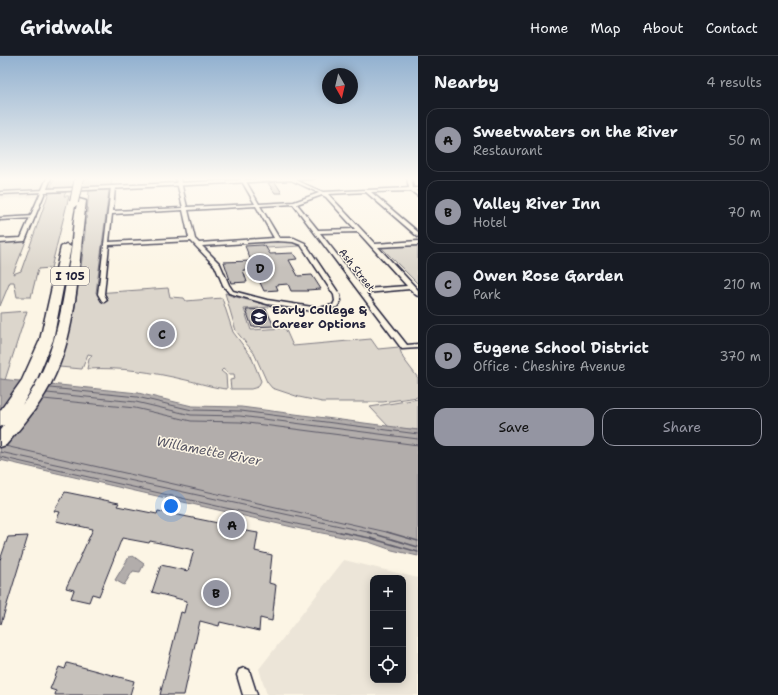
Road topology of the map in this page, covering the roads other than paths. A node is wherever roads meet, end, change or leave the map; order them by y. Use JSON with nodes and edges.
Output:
{"nodes":[{"id":1,"x":37,"y":208,"type":"edge"},
{"id":2,"x":73,"y":208,"type":"edge"},
{"id":3,"x":81,"y":208,"type":"edge"},
{"id":4,"x":111,"y":208,"type":"edge"},
{"id":5,"x":207,"y":208,"type":"edge"},
{"id":6,"x":260,"y":208,"type":"edge"},
{"id":7,"x":298,"y":208,"type":"edge"},
{"id":8,"x":338,"y":208,"type":"edge"},
{"id":9,"x":386,"y":208,"type":"edge"},
{"id":10,"x":185,"y":209,"type":"junction"},
{"id":11,"x":110,"y":213,"type":"junction"},
{"id":12,"x":33,"y":217,"type":"junction"},
{"id":13,"x":0,"y":219,"type":"edge"},
{"id":14,"x":358,"y":230,"type":"junction"},
{"id":15,"x":316,"y":232,"type":"junction"},
{"id":16,"x":418,"y":235,"type":"edge"},
{"id":17,"x":192,"y":239,"type":"junction"},
{"id":18,"x":277,"y":239,"type":"junction"},
{"id":19,"x":0,"y":241,"type":"edge"},
{"id":20,"x":418,"y":243,"type":"edge"},
{"id":21,"x":106,"y":244,"type":"junction"},
{"id":22,"x":197,"y":245,"type":"junction"},
{"id":23,"x":373,"y":246,"type":"junction"},
{"id":24,"x":412,"y":287,"type":"junction"},
{"id":25,"x":362,"y":291,"type":"junction"},
{"id":26,"x":418,"y":294,"type":"edge"},
{"id":27,"x":104,"y":300,"type":"dead end"},
{"id":28,"x":418,"y":346,"type":"edge"},
{"id":29,"x":51,"y":349,"type":"junction"},
{"id":30,"x":0,"y":421,"type":"edge"},
{"id":31,"x":0,"y":432,"type":"edge"},
{"id":32,"x":0,"y":441,"type":"edge"},
{"id":33,"x":244,"y":675,"type":"dead end"},
{"id":34,"x":250,"y":695,"type":"edge"}],
"edges":[{"from":1,"to":12,"type":"street"},
{"from":2,"to":29,"type":"highway","number":"I 105","bridge":true},
{"from":3,"to":29,"type":"highway","number":"I 105"},
{"from":4,"to":11,"type":"street"},
{"from":5,"to":10,"type":"street"},
{"from":6,"to":18,"type":"street"},
{"from":7,"to":15,"type":"street","name":"Ash Street"},
{"from":8,"to":14,"type":"street"},
{"from":9,"to":16,"type":"street"},
{"from":10,"to":11,"type":"street"},
{"from":10,"to":17,"type":"street"},
{"from":11,"to":21,"type":"street"},
{"from":12,"to":13,"type":"street"},
{"from":12,"to":19,"type":"street"},
{"from":14,"to":15,"type":"street"},
{"from":14,"to":23,"type":"street"},
{"from":15,"to":25,"type":"street","name":"Ash Street"},
{"from":17,"to":21,"type":"street"},
{"from":17,"to":22,"type":"street"},
{"from":18,"to":22,"type":"street"},
{"from":18,"to":22,"type":"street"},
{"from":20,"to":23,"type":"street"},
{"from":21,"to":27,"type":"street"},
{"from":23,"to":24,"type":"street"},
{"from":24,"to":25,"type":"street"},
{"from":24,"to":26,"type":"street"},
{"from":25,"to":28,"type":"street","name":"Ash Street"},
{"from":29,"to":30,"type":"highway","number":"I 105"},
{"from":29,"to":31,"type":"highway","number":"I 105"},
{"from":29,"to":32,"type":"highway"},
{"from":33,"to":34,"type":"street"}]}
